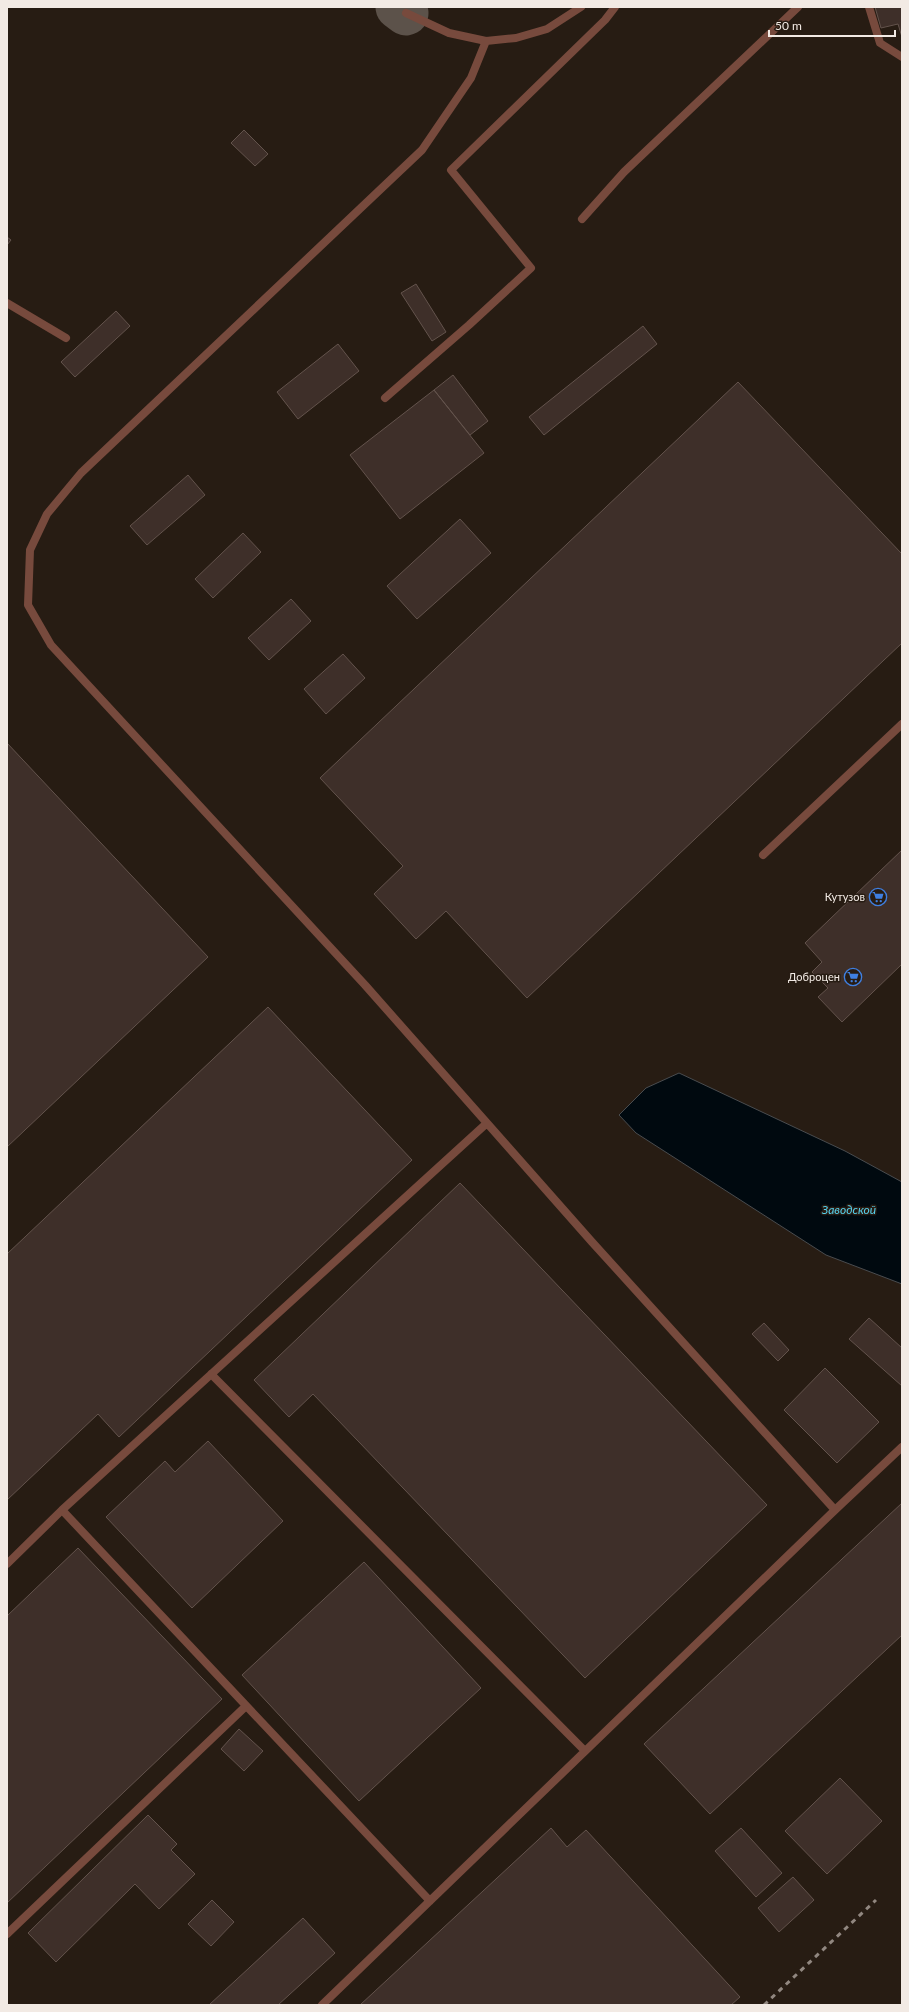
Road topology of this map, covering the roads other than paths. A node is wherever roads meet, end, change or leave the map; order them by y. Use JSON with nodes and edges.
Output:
{"nodes":[{"id":1,"x":581,"y":7,"type":"edge"},
{"id":2,"x":615,"y":7,"type":"edge"},
{"id":3,"x":798,"y":7,"type":"edge"},
{"id":4,"x":869,"y":7,"type":"edge"},
{"id":5,"x":406,"y":13,"type":"dead end"},
{"id":6,"x":486,"y":41,"type":"junction"},
{"id":7,"x":902,"y":57,"type":"edge"},
{"id":8,"x":582,"y":219,"type":"dead end"},
{"id":9,"x":7,"y":303,"type":"edge"},
{"id":10,"x":66,"y":338,"type":"dead end"},
{"id":11,"x":385,"y":398,"type":"dead end"},
{"id":12,"x":902,"y":724,"type":"edge"},
{"id":13,"x":764,"y":855,"type":"dead end"},
{"id":14,"x":487,"y":1123,"type":"junction"},
{"id":15,"x":211,"y":1374,"type":"junction"},
{"id":16,"x":902,"y":1447,"type":"edge"},
{"id":17,"x":62,"y":1510,"type":"junction"},
{"id":18,"x":835,"y":1510,"type":"junction"},
{"id":19,"x":7,"y":1564,"type":"edge"},
{"id":20,"x":246,"y":1706,"type":"junction"},
{"id":21,"x":585,"y":1751,"type":"junction"},
{"id":22,"x":430,"y":1901,"type":"junction"},
{"id":23,"x":7,"y":1934,"type":"edge"},
{"id":24,"x":322,"y":2005,"type":"edge"}],
"edges":[{"from":1,"to":6,"type":"lane"},
{"from":2,"to":11,"type":"lane"},
{"from":3,"to":8,"type":"lane"},
{"from":4,"to":7,"type":"lane"},
{"from":5,"to":6,"type":"lane"},
{"from":6,"to":14,"type":"lane"},
{"from":9,"to":10,"type":"lane"},
{"from":12,"to":13,"type":"lane"},
{"from":14,"to":15,"type":"lane"},
{"from":14,"to":18,"type":"lane"},
{"from":15,"to":17,"type":"lane"},
{"from":15,"to":21,"type":"lane"},
{"from":16,"to":18,"type":"lane"},
{"from":17,"to":19,"type":"lane"},
{"from":17,"to":20,"type":"lane"},
{"from":18,"to":21,"type":"lane"},
{"from":20,"to":22,"type":"lane"},
{"from":20,"to":23,"type":"lane"},
{"from":21,"to":22,"type":"lane"},
{"from":22,"to":24,"type":"lane"}]}
